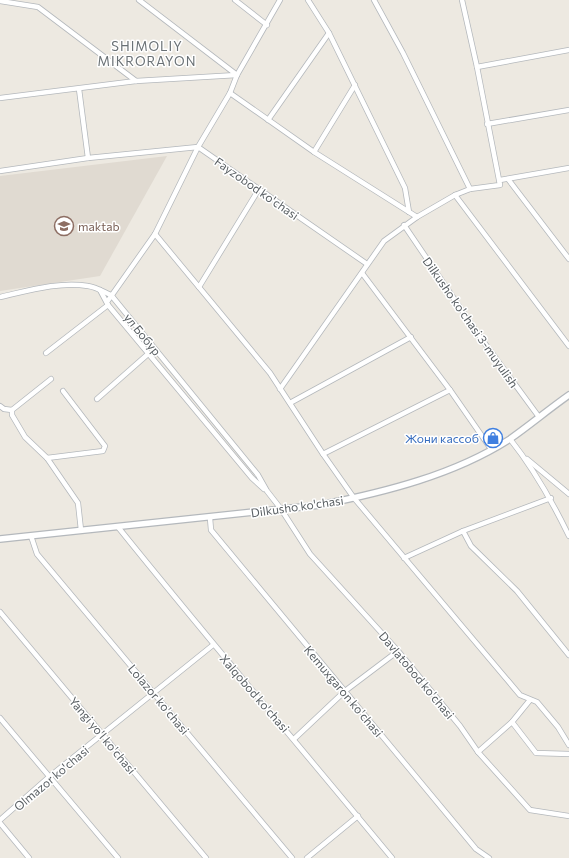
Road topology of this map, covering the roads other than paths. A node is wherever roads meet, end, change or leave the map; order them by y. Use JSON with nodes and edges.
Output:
{"nodes":[{"id":1,"x":139,"y":0,"type":"edge"},
{"id":2,"x":235,"y":0,"type":"edge"},
{"id":3,"x":280,"y":0,"type":"edge"},
{"id":4,"x":308,"y":0,"type":"edge"},
{"id":5,"x":374,"y":0,"type":"edge"},
{"id":6,"x":462,"y":0,"type":"edge"},
{"id":7,"x":0,"y":1,"type":"edge"},
{"id":8,"x":266,"y":25,"type":"junction"},
{"id":9,"x":329,"y":33,"type":"junction"},
{"id":10,"x":569,"y":50,"type":"edge"},
{"id":11,"x":477,"y":67,"type":"junction"},
{"id":12,"x":237,"y":75,"type":"junction"},
{"id":13,"x":136,"y":81,"type":"junction"},
{"id":14,"x":355,"y":85,"type":"junction"},
{"id":15,"x":79,"y":89,"type":"junction"},
{"id":16,"x":230,"y":93,"type":"junction"},
{"id":17,"x":0,"y":98,"type":"edge"},
{"id":18,"x":569,"y":110,"type":"edge"},
{"id":19,"x":268,"y":120,"type":"junction"},
{"id":20,"x":487,"y":124,"type":"junction"},
{"id":21,"x":198,"y":147,"type":"junction"},
{"id":22,"x":314,"y":152,"type":"junction"},
{"id":23,"x":88,"y":158,"type":"junction"},
{"id":24,"x":569,"y":168,"type":"edge"},
{"id":25,"x":0,"y":171,"type":"edge"},
{"id":26,"x":508,"y":179,"type":"junction"},
{"id":27,"x":500,"y":180,"type":"junction"},
{"id":28,"x":258,"y":189,"type":"junction"},
{"id":29,"x":470,"y":189,"type":"junction"},
{"id":30,"x":455,"y":195,"type":"junction"},
{"id":31,"x":410,"y":212,"type":"junction"},
{"id":32,"x":417,"y":216,"type":"junction"},
{"id":33,"x":404,"y":226,"type":"junction"},
{"id":34,"x":155,"y":234,"type":"junction"},
{"id":35,"x":569,"y":258,"type":"edge"},
{"id":36,"x":366,"y":264,"type":"junction"},
{"id":37,"x":362,"y":273,"type":"junction"},
{"id":38,"x":199,"y":287,"type":"junction"},
{"id":39,"x":100,"y":290,"type":"junction"},
{"id":40,"x":111,"y":295,"type":"junction"},
{"id":41,"x":0,"y":297,"type":"edge"},
{"id":42,"x":107,"y":303,"type":"junction"},
{"id":43,"x":410,"y":337,"type":"junction"},
{"id":44,"x":569,"y":346,"type":"edge"},
{"id":45,"x":46,"y":353,"type":"dead end"},
{"id":46,"x":148,"y":354,"type":"junction"},
{"id":47,"x":51,"y":379,"type":"dead end"},
{"id":48,"x":280,"y":389,"type":"junction"},
{"id":49,"x":450,"y":390,"type":"junction"},
{"id":50,"x":63,"y":392,"type":"dead end"},
{"id":51,"x":569,"y":395,"type":"edge"},
{"id":52,"x":97,"y":399,"type":"dead end"},
{"id":53,"x":290,"y":403,"type":"junction"},
{"id":54,"x":0,"y":406,"type":"edge"},
{"id":55,"x":12,"y":410,"type":"junction"},
{"id":56,"x":539,"y":417,"type":"junction"},
{"id":57,"x":510,"y":439,"type":"junction"},
{"id":58,"x":490,"y":449,"type":"junction"},
{"id":59,"x":323,"y":454,"type":"junction"},
{"id":60,"x":524,"y":456,"type":"junction"},
{"id":61,"x":47,"y":458,"type":"junction"},
{"id":62,"x":267,"y":491,"type":"junction"},
{"id":63,"x":569,"y":494,"type":"edge"},
{"id":64,"x":354,"y":498,"type":"junction"},
{"id":65,"x":551,"y":498,"type":"junction"},
{"id":66,"x":281,"y":508,"type":"junction"},
{"id":67,"x":210,"y":518,"type":"junction"},
{"id":68,"x":118,"y":527,"type":"junction"},
{"id":69,"x":81,"y":530,"type":"junction"},
{"id":70,"x":463,"y":531,"type":"junction"},
{"id":71,"x":31,"y":536,"type":"junction"},
{"id":72,"x":569,"y":536,"type":"edge"},
{"id":73,"x":0,"y":540,"type":"edge"},
{"id":74,"x":404,"y":558,"type":"junction"},
{"id":75,"x":0,"y":612,"type":"edge"},
{"id":76,"x":213,"y":645,"type":"junction"},
{"id":77,"x":398,"y":651,"type":"junction"},
{"id":78,"x":569,"y":655,"type":"edge"},
{"id":79,"x":345,"y":692,"type":"junction"},
{"id":80,"x":154,"y":693,"type":"junction"},
{"id":81,"x":530,"y":700,"type":"junction"},
{"id":82,"x":0,"y":718,"type":"edge"},
{"id":83,"x":512,"y":722,"type":"junction"},
{"id":84,"x":103,"y":734,"type":"junction"},
{"id":85,"x":294,"y":739,"type":"junction"},
{"id":86,"x":569,"y":745,"type":"edge"},
{"id":87,"x":478,"y":752,"type":"junction"},
{"id":88,"x":569,"y":754,"type":"edge"},
{"id":89,"x":49,"y":777,"type":"junction"},
{"id":90,"x":358,"y":816,"type":"junction"},
{"id":91,"x":569,"y":816,"type":"edge"},
{"id":92,"x":0,"y":820,"type":"edge"},
{"id":93,"x":0,"y":823,"type":"edge"},
{"id":94,"x":29,"y":858,"type":"edge"},
{"id":95,"x":118,"y":858,"type":"edge"},
{"id":96,"x":206,"y":858,"type":"edge"},
{"id":97,"x":292,"y":858,"type":"edge"},
{"id":98,"x":307,"y":858,"type":"edge"},
{"id":99,"x":392,"y":858,"type":"edge"},
{"id":100,"x":489,"y":858,"type":"edge"}],
"edges":[{"from":1,"to":12,"type":"street"},
{"from":2,"to":8,"type":"street"},
{"from":3,"to":8,"type":"street"},
{"from":4,"to":9,"type":"street"},
{"from":5,"to":29,"type":"street"},
{"from":6,"to":11,"type":"street"},
{"from":7,"to":13,"type":"street"},
{"from":8,"to":12,"type":"street"},
{"from":9,"to":14,"type":"street"},
{"from":9,"to":19,"type":"street"},
{"from":10,"to":11,"type":"street"},
{"from":11,"to":20,"type":"street"},
{"from":12,"to":13,"type":"street"},
{"from":12,"to":16,"type":"street"},
{"from":13,"to":15,"type":"street"},
{"from":14,"to":22,"type":"street"},
{"from":14,"to":31,"type":"street"},
{"from":15,"to":17,"type":"street"},
{"from":15,"to":23,"type":"street"},
{"from":16,"to":19,"type":"street"},
{"from":16,"to":21,"type":"street"},
{"from":18,"to":20,"type":"street"},
{"from":19,"to":22,"type":"street"},
{"from":20,"to":27,"type":"street"},
{"from":21,"to":23,"type":"street"},
{"from":21,"to":28,"type":"street","name":"Fayzobod ko'chasi"},
{"from":21,"to":34,"type":"street"},
{"from":22,"to":31,"type":"street"},
{"from":23,"to":25,"type":"street"},
{"from":24,"to":26,"type":"street"},
{"from":26,"to":27,"type":"street"},
{"from":26,"to":35,"type":"street"},
{"from":27,"to":29,"type":"street"},
{"from":28,"to":36,"type":"street","name":"Fayzobod ko'chasi"},
{"from":28,"to":38,"type":"street"},
{"from":29,"to":30,"type":"street"},
{"from":30,"to":32,"type":"street"},
{"from":30,"to":44,"type":"street"},
{"from":31,"to":32,"type":"street"},
{"from":32,"to":33,"type":"street"},
{"from":33,"to":36,"type":"street"},
{"from":33,"to":56,"type":"street","name":"Dilkusho ko'chasi 3-muyulish"},
{"from":34,"to":38,"type":"street"},
{"from":34,"to":40,"type":"street"},
{"from":36,"to":37,"type":"street"},
{"from":37,"to":43,"type":"street"},
{"from":37,"to":48,"type":"street"},
{"from":38,"to":48,"type":"street"},
{"from":39,"to":40,"type":"street"},
{"from":39,"to":41,"type":"street"},
{"from":39,"to":42,"type":"street"},
{"from":40,"to":42,"type":"street"},
{"from":40,"to":62,"type":"street","name":"ул Бобур"},
{"from":42,"to":45,"type":"street"},
{"from":42,"to":46,"type":"street"},
{"from":43,"to":49,"type":"street"},
{"from":43,"to":53,"type":"street"},
{"from":46,"to":52,"type":"street"},
{"from":46,"to":62,"type":"street"},
{"from":47,"to":55,"type":"street"},
{"from":48,"to":53,"type":"street"},
{"from":49,"to":58,"type":"street"},
{"from":49,"to":59,"type":"street"},
{"from":50,"to":61,"type":"street"},
{"from":51,"to":56,"type":"street","name":"Dilkusho ko'chasi"},
{"from":53,"to":59,"type":"street"},
{"from":54,"to":55,"type":"street"},
{"from":55,"to":61,"type":"street"},
{"from":56,"to":57,"type":"street","name":"Dilkusho ko'chasi"},
{"from":57,"to":58,"type":"street","name":"Dilkusho ko'chasi"},
{"from":57,"to":60,"type":"street"},
{"from":58,"to":64,"type":"street","name":"Dilkusho ko'chasi"},
{"from":59,"to":64,"type":"street"},
{"from":60,"to":63,"type":"street"},
{"from":60,"to":65,"type":"street"},
{"from":61,"to":69,"type":"street"},
{"from":62,"to":66,"type":"street","name":"ул Бобур"},
{"from":64,"to":66,"type":"street","name":"Dilkusho ko'chasi"},
{"from":64,"to":74,"type":"street"},
{"from":65,"to":70,"type":"street"},
{"from":65,"to":72,"type":"street"},
{"from":66,"to":67,"type":"street","name":"Dilkusho ko'chasi"},
{"from":66,"to":77,"type":"street","name":"Davlatobod ko'chasi"},
{"from":67,"to":68,"type":"street","name":"Dilkusho ko'chasi"},
{"from":67,"to":79,"type":"street","name":"Kemuxgaron ko'chasi"},
{"from":68,"to":69,"type":"street","name":"Dilkusho ko'chasi"},
{"from":68,"to":76,"type":"street","name":"Xalqobod ko'chasi"},
{"from":69,"to":71,"type":"street","name":"Dilkusho ko'chasi"},
{"from":70,"to":74,"type":"street"},
{"from":70,"to":78,"type":"street"},
{"from":71,"to":73,"type":"street","name":"Dilkusho ko'chasi"},
{"from":71,"to":80,"type":"street","name":"Lolazor ko'chasi"},
{"from":74,"to":81,"type":"street"},
{"from":75,"to":84,"type":"street","name":"Yangi yo'l ko'chasi"},
{"from":76,"to":80,"type":"street","name":"Olmazor ko'chasi"},
{"from":76,"to":85,"type":"street","name":"Xalqobod ko'chasi"},
{"from":77,"to":79,"type":"street"},
{"from":77,"to":87,"type":"street","name":"Davlatobod ko'chasi"},
{"from":79,"to":85,"type":"street"},
{"from":79,"to":100,"type":"street","name":"Kemuxgaron ko'chasi"},
{"from":80,"to":84,"type":"street","name":"Olmazor ko'chasi"},
{"from":80,"to":97,"type":"street","name":"Lolazor ko'chasi"},
{"from":81,"to":83,"type":"street"},
{"from":81,"to":86,"type":"street"},
{"from":82,"to":89,"type":"street"},
{"from":83,"to":87,"type":"street"},
{"from":83,"to":88,"type":"street"},
{"from":84,"to":89,"type":"street","name":"Olmazor ko'chasi"},
{"from":84,"to":96,"type":"street","name":"Yangi yo'l ko'chasi"},
{"from":85,"to":90,"type":"street","name":"Xalqobod ko'chasi"},
{"from":87,"to":91,"type":"street","name":"Davlatobod ko'chasi"},
{"from":89,"to":92,"type":"street","name":"Olmazor ko'chasi"},
{"from":89,"to":95,"type":"street"},
{"from":90,"to":98,"type":"street"},
{"from":90,"to":99,"type":"street","name":"Xalqobod ko'chasi"},
{"from":93,"to":94,"type":"street"}]}
